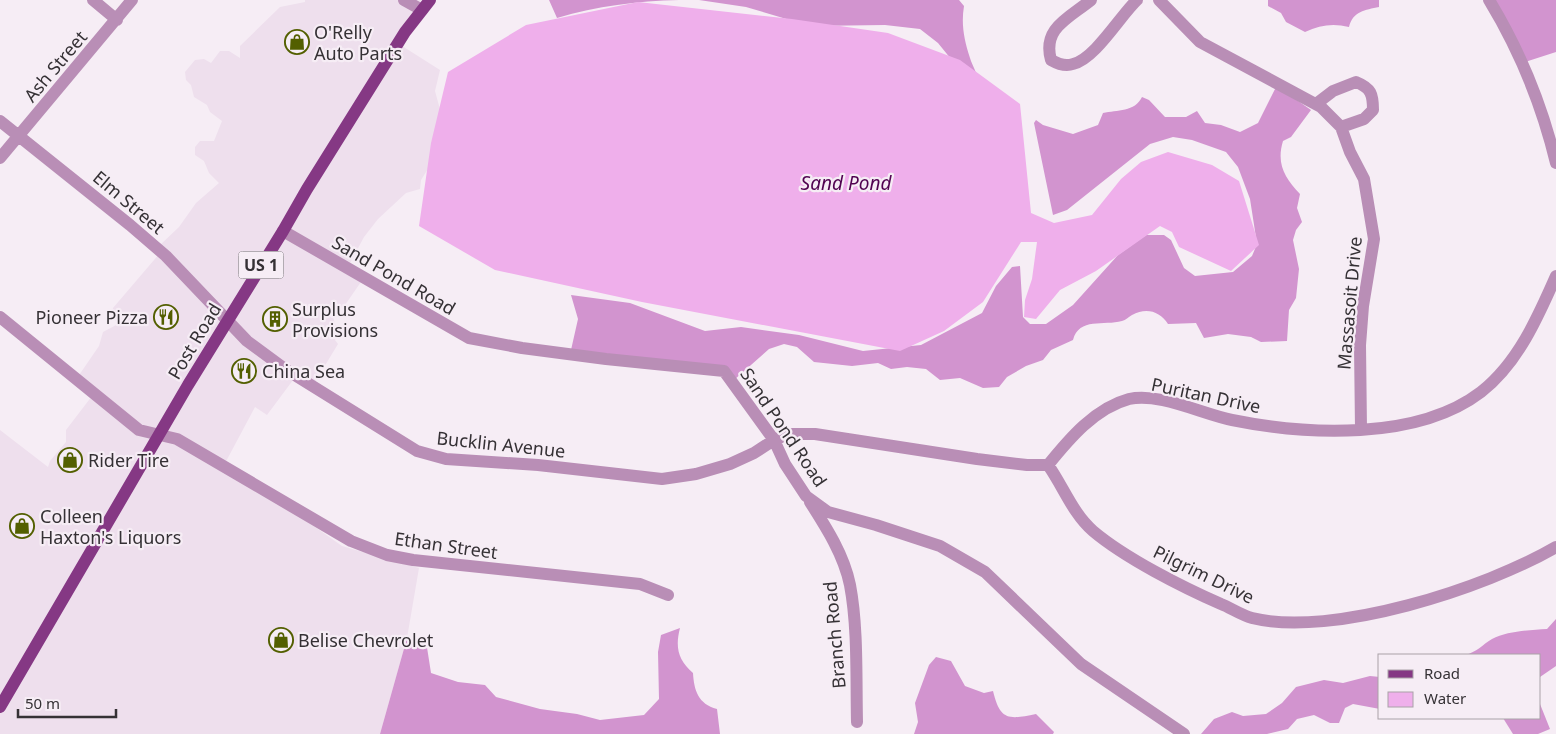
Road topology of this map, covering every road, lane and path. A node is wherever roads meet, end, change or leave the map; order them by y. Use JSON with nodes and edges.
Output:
{"nodes":[{"id":1,"x":93,"y":0,"type":"edge"},
{"id":2,"x":132,"y":0,"type":"edge"},
{"id":3,"x":404,"y":0,"type":"edge"},
{"id":4,"x":430,"y":0,"type":"edge"},
{"id":5,"x":1091,"y":0,"type":"edge"},
{"id":6,"x":1137,"y":0,"type":"edge"},
{"id":7,"x":1159,"y":0,"type":"edge"},
{"id":8,"x":1489,"y":0,"type":"edge"},
{"id":9,"x":422,"y":10,"type":"junction"},
{"id":10,"x":117,"y":20,"type":"junction"},
{"id":11,"x":1316,"y":104,"type":"junction"},
{"id":12,"x":0,"y":121,"type":"edge"},
{"id":13,"x":1341,"y":127,"type":"junction"},
{"id":14,"x":18,"y":136,"type":"junction"},
{"id":15,"x":0,"y":158,"type":"edge"},
{"id":16,"x":1556,"y":163,"type":"edge"},
{"id":17,"x":283,"y":231,"type":"junction"},
{"id":18,"x":1556,"y":276,"type":"edge"},
{"id":19,"x":0,"y":317,"type":"edge"},
{"id":20,"x":226,"y":321,"type":"junction"},
{"id":21,"x":1361,"y":428,"type":"junction"},
{"id":22,"x":158,"y":435,"type":"junction"},
{"id":23,"x":774,"y":440,"type":"junction"},
{"id":24,"x":1048,"y":465,"type":"junction"},
{"id":25,"x":806,"y":496,"type":"junction"},
{"id":26,"x":1556,"y":547,"type":"edge"},
{"id":27,"x":668,"y":595,"type":"dead end"},
{"id":28,"x":0,"y":708,"type":"edge"},
{"id":29,"x":857,"y":722,"type":"dead end"},
{"id":30,"x":1184,"y":734,"type":"edge"}],
"edges":[{"from":1,"to":10,"type":"street"},
{"from":2,"to":10,"type":"street","name":"Ash Street"},
{"from":3,"to":9,"type":"street"},
{"from":4,"to":9,"type":"main road","name":"Post Road","number":"US 1"},
{"from":5,"to":6,"type":"street"},
{"from":7,"to":11,"type":"street","name":"Massasoit Drive"},
{"from":8,"to":16,"type":"street"},
{"from":9,"to":17,"type":"main road","name":"Post Road","number":"US 1"},
{"from":10,"to":14,"type":"street","name":"Ash Street"},
{"from":11,"to":13,"type":"street","name":"Massasoit Drive"},
{"from":11,"to":13,"type":"street"},
{"from":12,"to":14,"type":"street","name":"Elm Street"},
{"from":13,"to":21,"type":"street","name":"Massasoit Drive"},
{"from":14,"to":15,"type":"street","name":"Ash Street"},
{"from":14,"to":20,"type":"street","name":"Elm Street"},
{"from":17,"to":20,"type":"main road","name":"Post Road","number":"US 1"},
{"from":17,"to":23,"type":"street","name":"Sand Pond Road"},
{"from":18,"to":21,"type":"street","name":"Puritan Drive"},
{"from":19,"to":22,"type":"street","name":"Ethan Street"},
{"from":20,"to":22,"type":"main road","name":"Post Road","number":"US 1"},
{"from":20,"to":23,"type":"street","name":"Bucklin Avenue"},
{"from":21,"to":24,"type":"street","name":"Puritan Drive"},
{"from":22,"to":27,"type":"street","name":"Ethan Street"},
{"from":22,"to":28,"type":"main road","name":"Post Road","number":"US 1"},
{"from":23,"to":24,"type":"street"},
{"from":23,"to":25,"type":"street","name":"Sand Pond Road"},
{"from":24,"to":26,"type":"street","name":"Pilgrim Drive"},
{"from":25,"to":29,"type":"street","name":"Branch Road"},
{"from":25,"to":30,"type":"street","name":"Sand Pond Road"}]}
